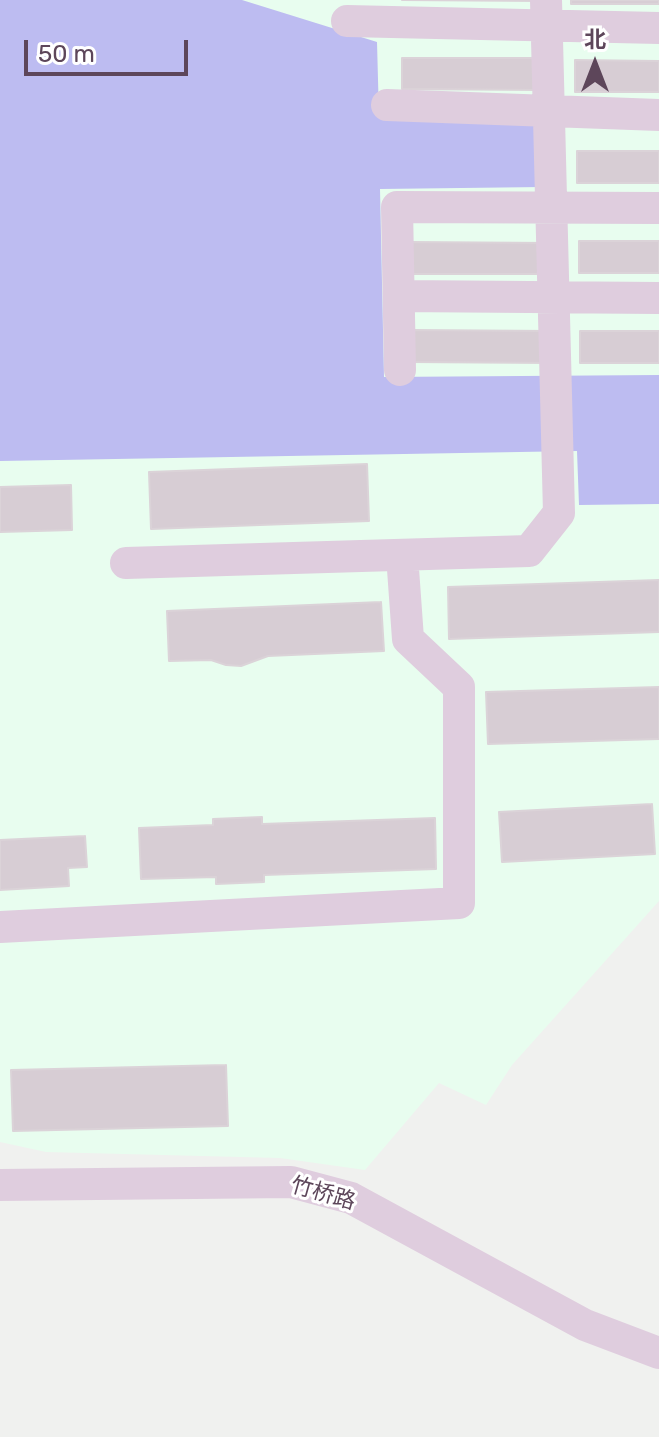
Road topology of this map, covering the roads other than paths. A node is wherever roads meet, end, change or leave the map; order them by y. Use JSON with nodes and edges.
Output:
{"nodes":[{"id":1,"x":546,"y":13,"type":"edge"},
{"id":2,"x":347,"y":21,"type":"dead end"},
{"id":3,"x":659,"y":28,"type":"edge"},
{"id":4,"x":387,"y":105,"type":"dead end"},
{"id":5,"x":549,"y":111,"type":"junction"},
{"id":6,"x":659,"y":115,"type":"edge"},
{"id":7,"x":552,"y":207,"type":"junction"},
{"id":8,"x":659,"y":208,"type":"edge"},
{"id":9,"x":399,"y":296,"type":"junction"},
{"id":10,"x":554,"y":297,"type":"junction"},
{"id":11,"x":659,"y":298,"type":"edge"},
{"id":12,"x":400,"y":370,"type":"dead end"},
{"id":13,"x":402,"y":555,"type":"junction"},
{"id":14,"x":126,"y":563,"type":"dead end"},
{"id":15,"x":0,"y":927,"type":"edge"},
{"id":16,"x":0,"y":1185,"type":"edge"},
{"id":17,"x":659,"y":1353,"type":"edge"}],
"edges":[{"from":1,"to":2,"type":"street"},
{"from":1,"to":3,"type":"street"},
{"from":1,"to":5,"type":"street"},
{"from":4,"to":5,"type":"street"},
{"from":5,"to":6,"type":"street"},
{"from":5,"to":7,"type":"street"},
{"from":7,"to":8,"type":"street"},
{"from":7,"to":9,"type":"street"},
{"from":7,"to":10,"type":"street"},
{"from":9,"to":10,"type":"street"},
{"from":9,"to":12,"type":"street"},
{"from":10,"to":11,"type":"street"},
{"from":10,"to":13,"type":"street"},
{"from":13,"to":14,"type":"street"},
{"from":13,"to":15,"type":"street"},
{"from":16,"to":17,"type":"street","name":"竹桥路"}]}
